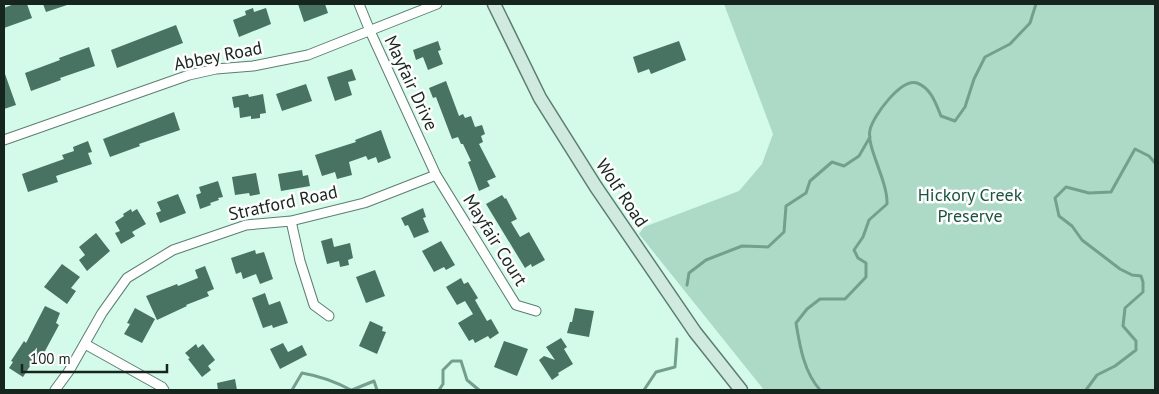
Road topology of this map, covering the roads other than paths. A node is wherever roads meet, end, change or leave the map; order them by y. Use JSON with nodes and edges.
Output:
{"nodes":[{"id":1,"x":358,"y":4,"type":"edge"},
{"id":2,"x":438,"y":4,"type":"edge"},
{"id":3,"x":494,"y":4,"type":"edge"},
{"id":4,"x":370,"y":31,"type":"junction"},
{"id":5,"x":4,"y":140,"type":"edge"},
{"id":6,"x":436,"y":176,"type":"junction"},
{"id":7,"x":291,"y":221,"type":"junction"},
{"id":8,"x":536,"y":311,"type":"dead end"},
{"id":9,"x":329,"y":316,"type":"dead end"},
{"id":10,"x":85,"y":344,"type":"junction"},
{"id":11,"x":55,"y":390,"type":"edge"},
{"id":12,"x":164,"y":390,"type":"edge"},
{"id":13,"x":741,"y":390,"type":"edge"}],
"edges":[{"from":1,"to":4,"type":"street","name":"Mayfair Drive"},
{"from":2,"to":4,"type":"street","name":"Abbey Road"},
{"from":3,"to":13,"type":"main road","name":"Wolf Road"},
{"from":4,"to":5,"type":"street","name":"Abbey Road"},
{"from":4,"to":6,"type":"street","name":"Mayfair Drive"},
{"from":6,"to":7,"type":"street","name":"Stratford Road"},
{"from":6,"to":8,"type":"street","name":"Mayfair Court"},
{"from":7,"to":9,"type":"street"},
{"from":7,"to":10,"type":"street","name":"Stratford Road"},
{"from":10,"to":11,"type":"street","name":"Stratford Road"},
{"from":10,"to":12,"type":"street"}]}
